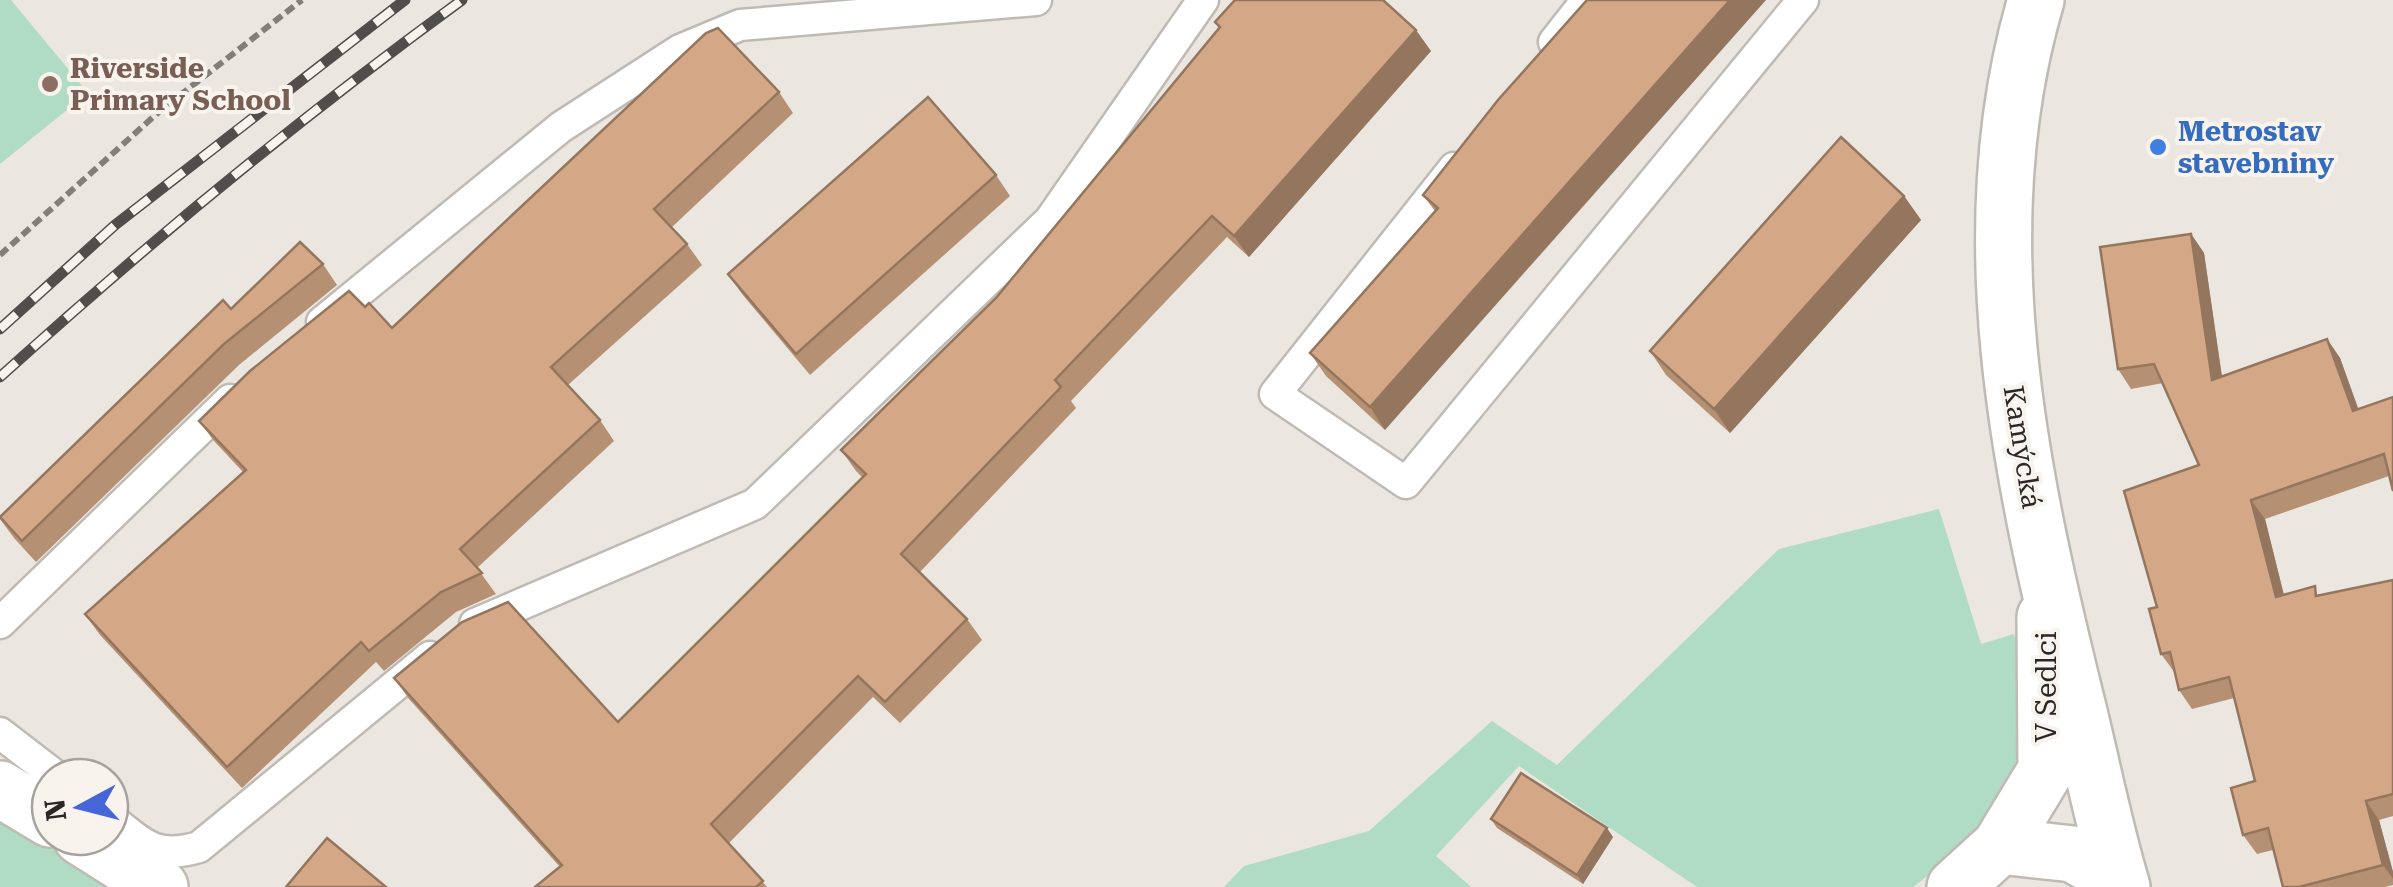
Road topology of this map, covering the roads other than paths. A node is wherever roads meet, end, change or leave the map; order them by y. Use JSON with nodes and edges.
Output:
{"nodes":[{"id":1,"x":1036,"y":0,"type":"edge"},
{"id":2,"x":1203,"y":0,"type":"edge"},
{"id":3,"x":1586,"y":0,"type":"edge"},
{"id":4,"x":1802,"y":0,"type":"edge"},
{"id":5,"x":2036,"y":0,"type":"edge"},
{"id":6,"x":1538,"y":60,"type":"edge"},
{"id":7,"x":1466,"y":152,"type":"edge"},
{"id":8,"x":298,"y":340,"type":"edge"},
{"id":9,"x":252,"y":378,"type":"edge"},
{"id":10,"x":2045,"y":574,"type":"junction"},
{"id":11,"x":0,"y":623,"type":"edge"},
{"id":12,"x":0,"y":733,"type":"edge"},
{"id":13,"x":31,"y":757,"type":"edge"},
{"id":14,"x":0,"y":789,"type":"edge"},
{"id":15,"x":30,"y":807,"type":"edge"},
{"id":16,"x":130,"y":834,"type":"edge"},
{"id":17,"x":2000,"y":846,"type":"junction"},
{"id":18,"x":112,"y":857,"type":"edge"},
{"id":19,"x":2119,"y":885,"type":"edge"},
{"id":20,"x":160,"y":887,"type":"edge"},
{"id":21,"x":1955,"y":887,"type":"edge"}],
"edges":[{"from":1,"to":8,"type":"lane"},
{"from":2,"to":16,"type":"lane"},
{"from":3,"to":6,"type":"lane"},
{"from":4,"to":7,"type":"lane"},
{"from":5,"to":10,"type":"main road","name":"Kamýcká"},
{"from":9,"to":11,"type":"lane"},
{"from":10,"to":17,"type":"main road","name":"V Sedlci"},
{"from":10,"to":19,"type":"main road","name":"Kamýcká"},
{"from":12,"to":13,"type":"lane"},
{"from":14,"to":15,"type":"main road"},
{"from":17,"to":19,"type":"main road"},
{"from":17,"to":21,"type":"main road","name":"V Sedlci"},
{"from":18,"to":20,"type":"main road"}]}
